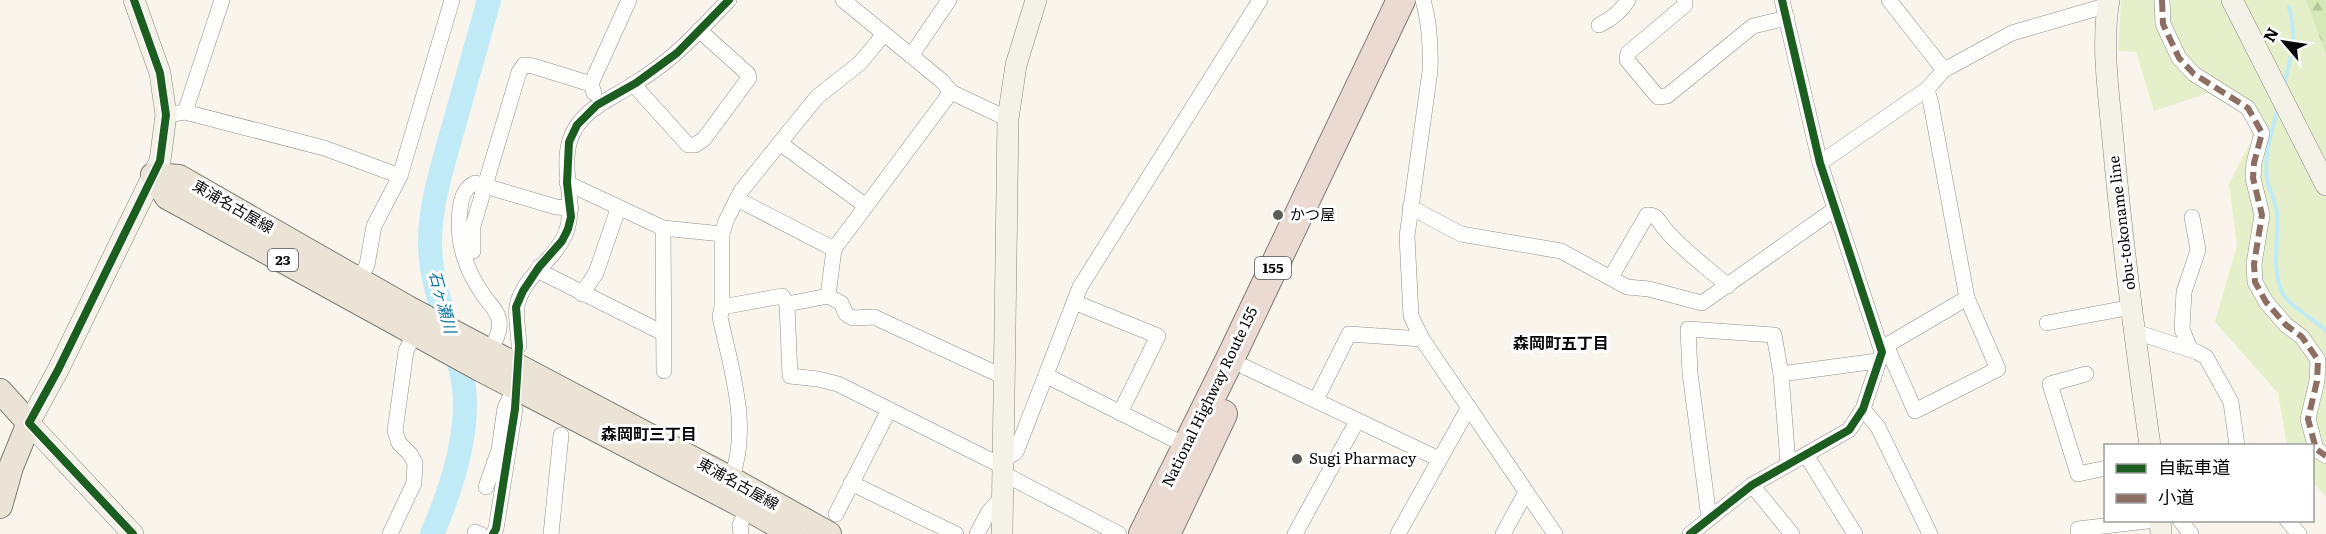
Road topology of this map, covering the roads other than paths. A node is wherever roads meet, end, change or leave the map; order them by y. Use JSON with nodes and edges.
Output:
{"nodes":[{"id":1,"x":134,"y":0,"type":"edge"},
{"id":2,"x":222,"y":0,"type":"edge"},
{"id":3,"x":452,"y":0,"type":"edge"},
{"id":4,"x":629,"y":0,"type":"edge"},
{"id":5,"x":729,"y":0,"type":"edge"},
{"id":6,"x":843,"y":0,"type":"edge"},
{"id":7,"x":949,"y":0,"type":"edge"},
{"id":8,"x":1036,"y":0,"type":"edge"},
{"id":9,"x":1260,"y":0,"type":"edge"},
{"id":10,"x":1401,"y":0,"type":"edge"},
{"id":11,"x":1421,"y":0,"type":"edge"},
{"id":12,"x":1628,"y":0,"type":"edge"},
{"id":13,"x":1684,"y":0,"type":"edge"},
{"id":14,"x":1782,"y":0,"type":"edge"},
{"id":15,"x":1889,"y":0,"type":"edge"},
{"id":16,"x":2162,"y":0,"type":"edge"},
{"id":17,"x":2232,"y":0,"type":"edge"},
{"id":18,"x":2109,"y":3,"type":"edge"},
{"id":19,"x":1787,"y":18,"type":"junction"},
{"id":20,"x":1599,"y":25,"type":"dead end"},
{"id":21,"x":699,"y":30,"type":"junction"},
{"id":22,"x":884,"y":34,"type":"junction"},
{"id":23,"x":911,"y":56,"type":"junction"},
{"id":24,"x":1944,"y":70,"type":"junction"},
{"id":25,"x":591,"y":84,"type":"junction"},
{"id":26,"x":633,"y":84,"type":"junction"},
{"id":27,"x":1927,"y":89,"type":"junction"},
{"id":28,"x":951,"y":92,"type":"junction"},
{"id":29,"x":597,"y":105,"type":"junction"},
{"id":30,"x":176,"y":113,"type":"junction"},
{"id":31,"x":1008,"y":119,"type":"junction"},
{"id":32,"x":781,"y":144,"type":"junction"},
{"id":33,"x":1820,"y":164,"type":"junction"},
{"id":34,"x":153,"y":175,"type":"junction"},
{"id":35,"x":400,"y":176,"type":"junction"},
{"id":36,"x":567,"y":183,"type":"junction"},
{"id":37,"x":2326,"y":185,"type":"edge"},
{"id":38,"x":484,"y":186,"type":"junction"},
{"id":39,"x":737,"y":199,"type":"junction"},
{"id":40,"x":616,"y":206,"type":"junction"},
{"id":41,"x":866,"y":206,"type":"junction"},
{"id":42,"x":1410,"y":207,"type":"junction"},
{"id":43,"x":571,"y":208,"type":"junction"},
{"id":44,"x":1835,"y":209,"type":"junction"},
{"id":45,"x":2192,"y":217,"type":"dead end"},
{"id":46,"x":663,"y":228,"type":"junction"},
{"id":47,"x":722,"y":234,"type":"junction"},
{"id":48,"x":834,"y":249,"type":"junction"},
{"id":49,"x":473,"y":251,"type":"dead end"},
{"id":50,"x":539,"y":267,"type":"junction"},
{"id":51,"x":1611,"y":277,"type":"junction"},
{"id":52,"x":359,"y":280,"type":"junction"},
{"id":53,"x":1728,"y":286,"type":"junction"},
{"id":54,"x":582,"y":294,"type":"junction"},
{"id":55,"x":828,"y":296,"type":"junction"},
{"id":56,"x":1967,"y":298,"type":"junction"},
{"id":57,"x":1074,"y":302,"type":"junction"},
{"id":58,"x":787,"y":304,"type":"junction"},
{"id":59,"x":722,"y":307,"type":"junction"},
{"id":60,"x":2132,"y":307,"type":"junction"},
{"id":61,"x":2047,"y":323,"type":"dead end"},
{"id":62,"x":2136,"y":332,"type":"junction"},
{"id":63,"x":663,"y":333,"type":"junction"},
{"id":64,"x":418,"y":334,"type":"junction"},
{"id":65,"x":1422,"y":339,"type":"junction"},
{"id":66,"x":519,"y":346,"type":"dead end"},
{"id":67,"x":2190,"y":349,"type":"junction"},
{"id":68,"x":1882,"y":352,"type":"junction"},
{"id":69,"x":483,"y":355,"type":"junction"},
{"id":70,"x":1245,"y":367,"type":"junction"},
{"id":71,"x":664,"y":370,"type":"dead end"},
{"id":72,"x":1781,"y":374,"type":"junction"},
{"id":73,"x":2086,"y":374,"type":"dead end"},
{"id":74,"x":1047,"y":376,"type":"junction"},
{"id":75,"x":1004,"y":377,"type":"junction"},
{"id":76,"x":0,"y":391,"type":"edge"},
{"id":77,"x":515,"y":398,"type":"junction"},
{"id":78,"x":1316,"y":400,"type":"junction"},
{"id":79,"x":1469,"y":406,"type":"junction"},
{"id":80,"x":1863,"y":409,"type":"junction"},
{"id":81,"x":889,"y":410,"type":"junction"},
{"id":82,"x":1120,"y":413,"type":"junction"},
{"id":83,"x":1357,"y":421,"type":"junction"},
{"id":84,"x":29,"y":423,"type":"junction"},
{"id":85,"x":561,"y":435,"type":"dead end"},
{"id":86,"x":2150,"y":444,"type":"edge"},
{"id":87,"x":2237,"y":444,"type":"edge"},
{"id":88,"x":1187,"y":446,"type":"junction"},
{"id":89,"x":1806,"y":455,"type":"junction"},
{"id":90,"x":2326,"y":456,"type":"edge"},
{"id":91,"x":1439,"y":459,"type":"junction"},
{"id":92,"x":1788,"y":463,"type":"junction"},
{"id":93,"x":1004,"y":467,"type":"junction"},
{"id":94,"x":2104,"y":468,"type":"edge"},
{"id":95,"x":731,"y":479,"type":"junction"},
{"id":96,"x":851,"y":483,"type":"junction"},
{"id":97,"x":1752,"y":485,"type":"junction"},
{"id":98,"x":486,"y":488,"type":"dead end"},
{"id":99,"x":1526,"y":492,"type":"junction"},
{"id":100,"x":1003,"y":496,"type":"junction"},
{"id":101,"x":0,"y":506,"type":"edge"},
{"id":102,"x":747,"y":508,"type":"junction"},
{"id":103,"x":1709,"y":518,"type":"junction"},
{"id":104,"x":2140,"y":522,"type":"edge"},
{"id":105,"x":2289,"y":522,"type":"edge"},
{"id":106,"x":832,"y":524,"type":"edge"},
{"id":107,"x":133,"y":534,"type":"edge"},
{"id":108,"x":390,"y":534,"type":"edge"},
{"id":109,"x":493,"y":534,"type":"edge"},
{"id":110,"x":551,"y":534,"type":"edge"},
{"id":111,"x":741,"y":534,"type":"edge"},
{"id":112,"x":792,"y":534,"type":"edge"},
{"id":113,"x":956,"y":534,"type":"edge"},
{"id":114,"x":977,"y":534,"type":"edge"},
{"id":115,"x":1002,"y":534,"type":"edge"},
{"id":116,"x":1119,"y":534,"type":"edge"},
{"id":117,"x":1143,"y":534,"type":"edge"},
{"id":118,"x":1166,"y":534,"type":"edge"},
{"id":119,"x":1295,"y":534,"type":"edge"},
{"id":120,"x":1398,"y":534,"type":"edge"},
{"id":121,"x":1503,"y":534,"type":"edge"},
{"id":122,"x":1555,"y":534,"type":"edge"},
{"id":123,"x":1690,"y":534,"type":"edge"},
{"id":124,"x":1792,"y":534,"type":"edge"},
{"id":125,"x":1855,"y":534,"type":"edge"},
{"id":126,"x":1930,"y":534,"type":"edge"},
{"id":127,"x":2078,"y":534,"type":"edge"},
{"id":128,"x":2299,"y":534,"type":"edge"}],
"edges":[{"from":1,"to":30,"type":"street"},
{"from":2,"to":30,"type":"street"},
{"from":3,"to":35,"type":"street"},
{"from":4,"to":25,"type":"street"},
{"from":5,"to":21,"type":"street"},
{"from":6,"to":22,"type":"street"},
{"from":7,"to":23,"type":"street"},
{"from":8,"to":31,"type":"street"},
{"from":9,"to":57,"type":"street"},
{"from":10,"to":88,"type":"highway","name":"National Highway Route 155","number":"155"},
{"from":11,"to":42,"type":"street"},
{"from":11,"to":70,"type":"highway","name":"National Highway Route 155","number":"155"},
{"from":12,"to":20,"type":"street"},
{"from":13,"to":19,"type":"street"},
{"from":14,"to":19,"type":"street"},
{"from":15,"to":24,"type":"street"},
{"from":16,"to":90,"type":"street"},
{"from":17,"to":37,"type":"street"},
{"from":18,"to":24,"type":"street"},
{"from":18,"to":60,"type":"street","name":"obu-tokoname line"},
{"from":19,"to":33,"type":"street"},
{"from":21,"to":26,"type":"street"},
{"from":21,"to":26,"type":"street"},
{"from":22,"to":23,"type":"street"},
{"from":22,"to":32,"type":"street"},
{"from":23,"to":28,"type":"street"},
{"from":24,"to":27,"type":"street"},
{"from":25,"to":29,"type":"street"},
{"from":25,"to":38,"type":"street"},
{"from":26,"to":29,"type":"street"},
{"from":27,"to":33,"type":"street"},
{"from":27,"to":56,"type":"street"},
{"from":28,"to":31,"type":"street"},
{"from":28,"to":41,"type":"street"},
{"from":29,"to":36,"type":"street"},
{"from":30,"to":34,"type":"street"},
{"from":30,"to":35,"type":"street"},
{"from":31,"to":75,"type":"street"},
{"from":32,"to":39,"type":"street"},
{"from":32,"to":41,"type":"street"},
{"from":33,"to":44,"type":"street"},
{"from":34,"to":52,"type":"main road","name":"東浦名古屋線","number":"23"},
{"from":34,"to":64,"type":"main road","name":"東浦名古屋線","number":"23"},
{"from":34,"to":84,"type":"street"},
{"from":35,"to":52,"type":"street"},
{"from":36,"to":40,"type":"street"},
{"from":36,"to":43,"type":"street"},
{"from":38,"to":43,"type":"street"},
{"from":38,"to":49,"type":"street"},
{"from":38,"to":69,"type":"street"},
{"from":39,"to":47,"type":"street"},
{"from":39,"to":48,"type":"street"},
{"from":40,"to":46,"type":"street"},
{"from":40,"to":54,"type":"street"},
{"from":41,"to":48,"type":"street"},
{"from":42,"to":51,"type":"street"},
{"from":42,"to":65,"type":"street"},
{"from":43,"to":50,"type":"street"},
{"from":44,"to":53,"type":"street"},
{"from":44,"to":68,"type":"street"},
{"from":45,"to":67,"type":"street"},
{"from":46,"to":47,"type":"street"},
{"from":46,"to":63,"type":"street"},
{"from":47,"to":59,"type":"street"},
{"from":48,"to":55,"type":"street"},
{"from":50,"to":54,"type":"street"},
{"from":50,"to":66,"type":"street"},
{"from":51,"to":53,"type":"street"},
{"from":51,"to":53,"type":"street"},
{"from":52,"to":69,"type":"main road","name":"東浦名古屋線","number":"23"},
{"from":54,"to":63,"type":"street"},
{"from":55,"to":58,"type":"street"},
{"from":55,"to":75,"type":"street"},
{"from":56,"to":68,"type":"street"},
{"from":56,"to":68,"type":"street"},
{"from":57,"to":74,"type":"street"},
{"from":57,"to":82,"type":"street"},
{"from":58,"to":59,"type":"street"},
{"from":58,"to":81,"type":"street"},
{"from":59,"to":95,"type":"street"},
{"from":60,"to":61,"type":"street"},
{"from":60,"to":62,"type":"street","name":"obu-tokoname line"},
{"from":62,"to":67,"type":"street"},
{"from":62,"to":86,"type":"street","name":"obu-tokoname line"},
{"from":63,"to":71,"type":"street"},
{"from":64,"to":69,"type":"main road","name":"東浦名古屋線","number":"23"},
{"from":64,"to":108,"type":"street"},
{"from":65,"to":78,"type":"street"},
{"from":65,"to":79,"type":"street"},
{"from":67,"to":87,"type":"street"},
{"from":68,"to":72,"type":"street"},
{"from":68,"to":80,"type":"street"},
{"from":69,"to":77,"type":"main road","name":"東浦名古屋線","number":"23"},
{"from":69,"to":95,"type":"main road","name":"東浦名古屋線","number":"23"},
{"from":70,"to":78,"type":"street"},
{"from":70,"to":118,"type":"highway","name":"National Highway Route 155","number":"155"},
{"from":72,"to":92,"type":"street"},
{"from":72,"to":103,"type":"street"},
{"from":73,"to":94,"type":"street"},
{"from":74,"to":82,"type":"street"},
{"from":74,"to":93,"type":"street"},
{"from":75,"to":93,"type":"street"},
{"from":76,"to":84,"type":"main road"},
{"from":77,"to":98,"type":"street"},
{"from":77,"to":102,"type":"main road","name":"東浦名古屋線","number":"23"},
{"from":77,"to":109,"type":"street"},
{"from":78,"to":83,"type":"street"},
{"from":79,"to":91,"type":"street"},
{"from":79,"to":99,"type":"street"},
{"from":80,"to":89,"type":"street"},
{"from":80,"to":126,"type":"street"},
{"from":81,"to":93,"type":"street"},
{"from":81,"to":96,"type":"street"},
{"from":82,"to":88,"type":"street"},
{"from":83,"to":91,"type":"street"},
{"from":83,"to":119,"type":"street"},
{"from":84,"to":101,"type":"main road"},
{"from":84,"to":107,"type":"street"},
{"from":85,"to":110,"type":"street"},
{"from":88,"to":117,"type":"highway","name":"National Highway Route 155","number":"155"},
{"from":89,"to":92,"type":"street"},
{"from":89,"to":125,"type":"street"},
{"from":91,"to":120,"type":"street"},
{"from":92,"to":97,"type":"street"},
{"from":93,"to":100,"type":"street"},
{"from":93,"to":116,"type":"street"},
{"from":95,"to":106,"type":"main road","name":"東浦名古屋線","number":"23"},
{"from":96,"to":106,"type":"street"},
{"from":96,"to":113,"type":"street"},
{"from":97,"to":103,"type":"street"},
{"from":97,"to":124,"type":"street"},
{"from":99,"to":121,"type":"street"},
{"from":99,"to":122,"type":"street"},
{"from":100,"to":114,"type":"street"},
{"from":100,"to":115,"type":"street"},
{"from":102,"to":111,"type":"street"},
{"from":102,"to":112,"type":"main road","name":"東浦名古屋線","number":"23"},
{"from":103,"to":123,"type":"street"},
{"from":104,"to":127,"type":"street"},
{"from":105,"to":128,"type":"street"}]}
